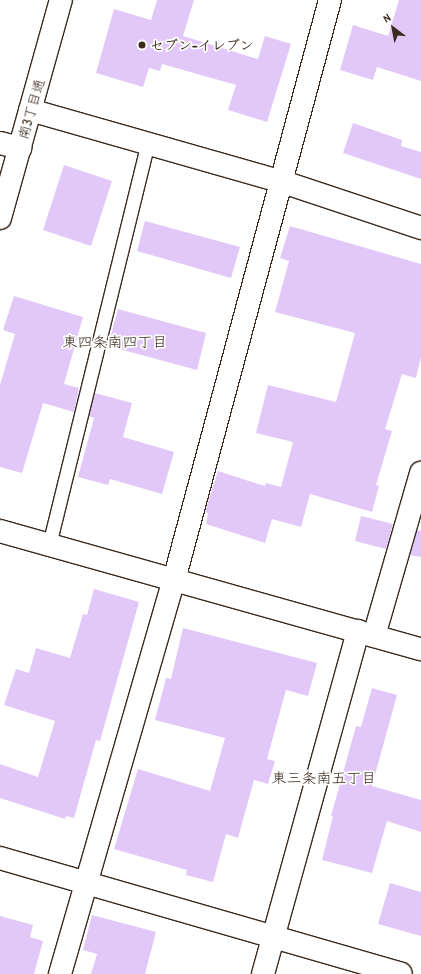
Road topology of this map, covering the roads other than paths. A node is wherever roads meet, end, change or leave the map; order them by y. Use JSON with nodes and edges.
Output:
{"nodes":[{"id":1,"x":61,"y":0,"type":"edge"},
{"id":2,"x":330,"y":0,"type":"edge"},
{"id":3,"x":30,"y":110,"type":"junction"},
{"id":4,"x":148,"y":143,"type":"junction"},
{"id":5,"x":10,"y":145,"type":"edge"},
{"id":6,"x":280,"y":181,"type":"junction"},
{"id":7,"x":0,"y":218,"type":"edge"},
{"id":8,"x":421,"y":228,"type":"edge"},
{"id":9,"x":421,"y":473,"type":"edge"},
{"id":10,"x":0,"y":531,"type":"edge"},
{"id":11,"x":49,"y":545,"type":"junction"},
{"id":12,"x":174,"y":580,"type":"junction"},
{"id":13,"x":366,"y":634,"type":"junction"},
{"id":14,"x":421,"y":649,"type":"edge"},
{"id":15,"x":0,"y":858,"type":"edge"},
{"id":16,"x":86,"y":883,"type":"junction"},
{"id":17,"x":274,"y":937,"type":"junction"},
{"id":18,"x":60,"y":974,"type":"edge"},
{"id":19,"x":263,"y":974,"type":"edge"},
{"id":20,"x":401,"y":974,"type":"edge"}],
"edges":[{"from":1,"to":3,"type":"street","name":"南3丁目通"},
{"from":2,"to":6,"type":"street"},
{"from":3,"to":4,"type":"street"},
{"from":3,"to":5,"type":"street","name":"南3丁目通"},
{"from":4,"to":6,"type":"street"},
{"from":4,"to":11,"type":"lane"},
{"from":5,"to":7,"type":"street","name":"南3丁目通"},
{"from":6,"to":8,"type":"street"},
{"from":6,"to":12,"type":"street"},
{"from":9,"to":13,"type":"street"},
{"from":10,"to":11,"type":"street"},
{"from":11,"to":12,"type":"street"},
{"from":12,"to":13,"type":"street"},
{"from":12,"to":16,"type":"street"},
{"from":13,"to":14,"type":"street"},
{"from":13,"to":17,"type":"street"},
{"from":15,"to":16,"type":"street"},
{"from":16,"to":17,"type":"street"},
{"from":16,"to":18,"type":"street"},
{"from":17,"to":19,"type":"street"},
{"from":17,"to":20,"type":"street"}]}
